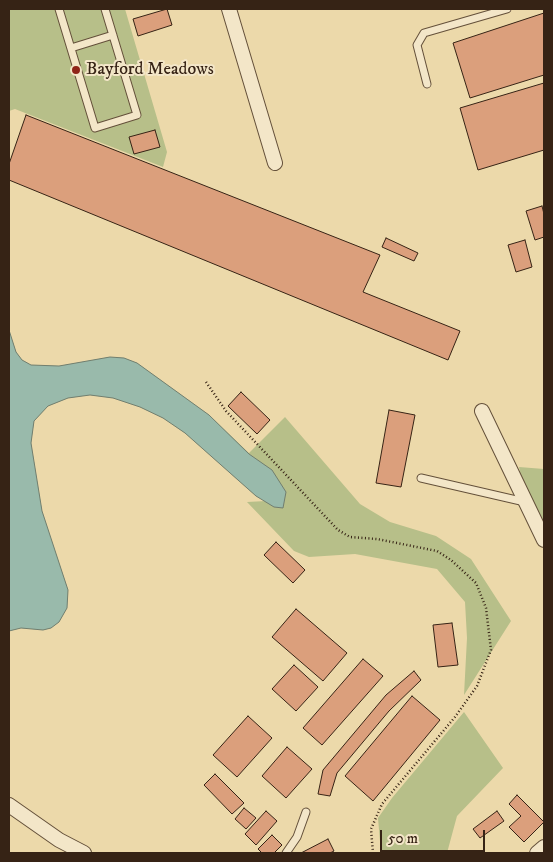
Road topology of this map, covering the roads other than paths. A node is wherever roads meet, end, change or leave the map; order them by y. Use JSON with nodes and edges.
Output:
{"nodes":[{"id":1,"x":59,"y":9,"type":"edge"},
{"id":2,"x":105,"y":9,"type":"edge"},
{"id":3,"x":229,"y":9,"type":"edge"},
{"id":4,"x":507,"y":9,"type":"edge"},
{"id":5,"x":112,"y":35,"type":"junction"},
{"id":6,"x":71,"y":48,"type":"junction"},
{"id":7,"x":427,"y":84,"type":"dead end"},
{"id":8,"x":275,"y":163,"type":"dead end"},
{"id":9,"x":482,"y":411,"type":"dead end"},
{"id":10,"x":421,"y":478,"type":"dead end"},
{"id":11,"x":525,"y":502,"type":"junction"},
{"id":12,"x":544,"y":540,"type":"edge"},
{"id":13,"x":9,"y":805,"type":"edge"},
{"id":14,"x":306,"y":812,"type":"dead end"},
{"id":15,"x":544,"y":847,"type":"edge"},
{"id":16,"x":84,"y":853,"type":"edge"},
{"id":17,"x":286,"y":853,"type":"edge"},
{"id":18,"x":537,"y":853,"type":"edge"}],
"edges":[{"from":1,"to":6,"type":"lane"},
{"from":2,"to":5,"type":"lane"},
{"from":3,"to":8,"type":"street"},
{"from":4,"to":7,"type":"lane"},
{"from":5,"to":6,"type":"lane"},
{"from":5,"to":6,"type":"lane"},
{"from":9,"to":11,"type":"street"},
{"from":10,"to":11,"type":"lane"},
{"from":11,"to":12,"type":"street"},
{"from":13,"to":16,"type":"street"},
{"from":14,"to":17,"type":"lane"},
{"from":15,"to":18,"type":"street"}]}
